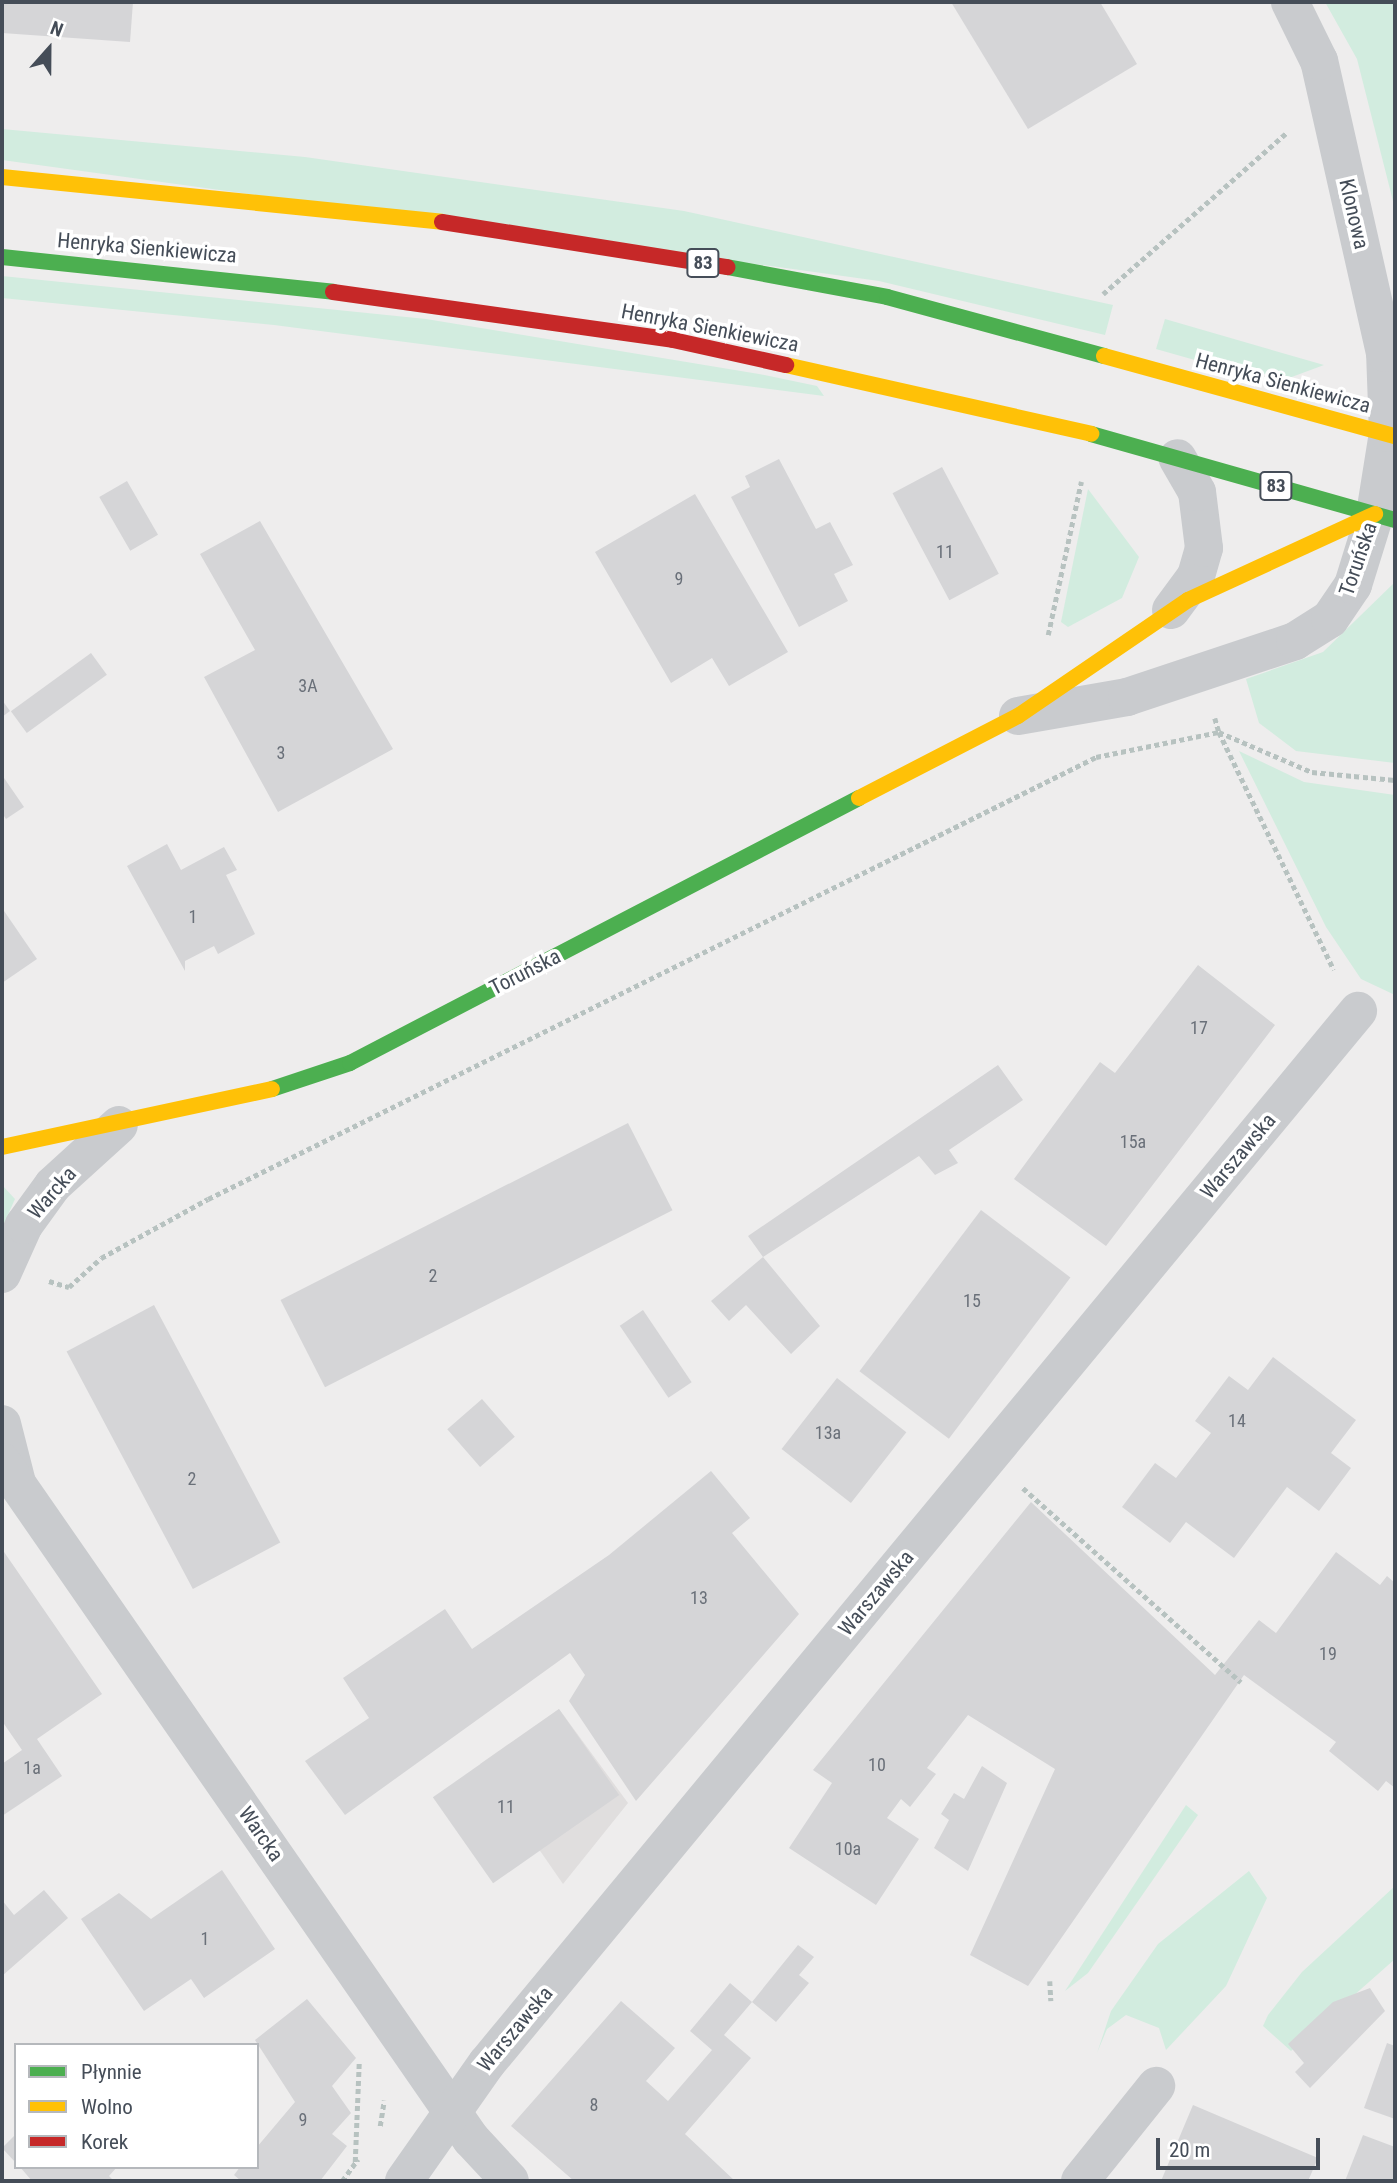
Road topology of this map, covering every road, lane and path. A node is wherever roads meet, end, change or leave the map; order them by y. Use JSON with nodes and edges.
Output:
{"nodes":[{"id":1,"x":1290,"y":2,"type":"edge"},
{"id":2,"x":1327,"y":97,"type":"junction"},
{"id":3,"x":2,"y":177,"type":"edge"},
{"id":4,"x":2,"y":257,"type":"edge"},
{"id":5,"x":1381,"y":267,"type":"edge"},
{"id":6,"x":1102,"y":294,"type":"dead end"},
{"id":7,"x":1392,"y":434,"type":"edge"},
{"id":8,"x":1177,"y":458,"type":"junction"},
{"id":9,"x":1084,"y":468,"type":"dead end"},
{"id":10,"x":1385,"y":517,"type":"edge"},
{"id":11,"x":1171,"y":611,"type":"junction"},
{"id":12,"x":1048,"y":639,"type":"dead end"},
{"id":13,"x":1214,"y":711,"type":"dead end"},
{"id":14,"x":1018,"y":716,"type":"junction"},
{"id":15,"x":1219,"y":732,"type":"junction"},
{"id":16,"x":1395,"y":780,"type":"edge"},
{"id":17,"x":1358,"y":1011,"type":"joint"},
{"id":18,"x":119,"y":1125,"type":"junction"},
{"id":19,"x":2,"y":1147,"type":"edge"},
{"id":20,"x":2,"y":1270,"type":"edge"},
{"id":21,"x":2,"y":1424,"type":"edge"},
{"id":22,"x":988,"y":1458,"type":"junction"},
{"id":23,"x":9,"y":1473,"type":"edge"},
{"id":24,"x":1241,"y":1682,"type":"dead end"},
{"id":25,"x":1050,"y":1981,"type":"dead end"},
{"id":26,"x":1051,"y":2001,"type":"dead end"},
{"id":27,"x":359,"y":2054,"type":"dead end"},
{"id":28,"x":1156,"y":2086,"type":"dead end"},
{"id":29,"x":451,"y":2108,"type":"junction"},
{"id":30,"x":355,"y":2163,"type":"dead end"},
{"id":31,"x":404,"y":2181,"type":"edge"},
{"id":32,"x":510,"y":2181,"type":"edge"},
{"id":33,"x":1080,"y":2181,"type":"edge"}],
"edges":[{"from":1,"to":2,"type":"street","name":"Klonowa"},
{"from":2,"to":5,"type":"street","name":"Klonowa"},
{"from":2,"to":6,"type":"path"},
{"from":3,"to":7,"type":"main road","name":"Henryka Sienkiewicza","number":"83"},
{"from":4,"to":8,"type":"main road","name":"Henryka Sienkiewicza","number":"83"},
{"from":5,"to":7,"type":"street","name":"Klonowa"},
{"from":7,"to":10,"type":"street","name":"Klonowa"},
{"from":8,"to":10,"type":"main road","name":"Henryka Sienkiewicza","number":"83"},
{"from":8,"to":11,"type":"street","name":"Toruńska"},
{"from":9,"to":12,"type":"path"},
{"from":10,"to":11,"type":"main road","name":"Toruńska"},
{"from":10,"to":14,"type":"street","name":"Toruńska"},
{"from":11,"to":14,"type":"main road","name":"Toruńska"},
{"from":13,"to":15,"type":"path"},
{"from":14,"to":18,"type":"main road","name":"Toruńska"},
{"from":15,"to":16,"type":"path"},
{"from":15,"to":17,"type":"path"},
{"from":15,"to":20,"type":"path"},
{"from":17,"to":22,"type":"street","name":"Warszawska"},
{"from":18,"to":19,"type":"main road","name":"Toruńska"},
{"from":18,"to":20,"type":"street","name":"Warcka"},
{"from":21,"to":23,"type":"street","name":"Warcka"},
{"from":22,"to":24,"type":"path"},
{"from":22,"to":29,"type":"street","name":"Warszawska"},
{"from":23,"to":29,"type":"street","name":"Warcka"},
{"from":25,"to":26,"type":"path"},
{"from":27,"to":30,"type":"path"},
{"from":28,"to":33,"type":"street"},
{"from":29,"to":31,"type":"street","name":"Warszawska"},
{"from":29,"to":32,"type":"street","name":"Warcka"}]}
